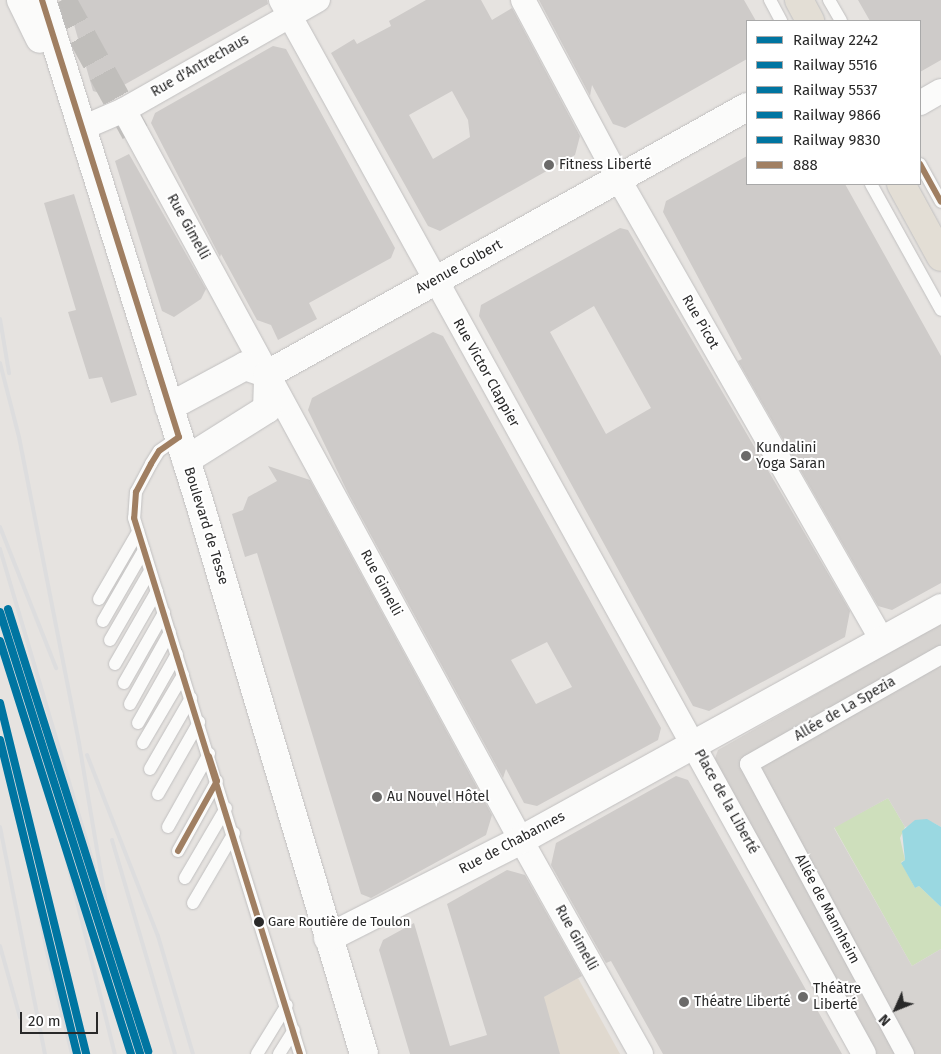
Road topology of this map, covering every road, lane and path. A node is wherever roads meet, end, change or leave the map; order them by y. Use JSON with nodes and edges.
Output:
{"nodes":[{"id":1,"x":21,"y":0,"type":"edge"},
{"id":2,"x":42,"y":0,"type":"edge"},
{"id":3,"x":318,"y":0,"type":"edge"},
{"id":4,"x":523,"y":0,"type":"edge"},
{"id":5,"x":770,"y":0,"type":"edge"},
{"id":6,"x":799,"y":0,"type":"edge"},
{"id":7,"x":830,"y":0,"type":"edge"},
{"id":8,"x":285,"y":8,"type":"edge"},
{"id":9,"x":780,"y":20,"type":"edge"},
{"id":10,"x":809,"y":20,"type":"edge"},
{"id":11,"x":840,"y":20,"type":"edge"},
{"id":12,"x":941,"y":91,"type":"edge"},
{"id":13,"x":921,"y":102,"type":"edge"},
{"id":14,"x":746,"y":108,"type":"edge"},
{"id":15,"x":124,"y":110,"type":"junction"},
{"id":16,"x":80,"y":129,"type":"junction"},
{"id":17,"x":921,"y":166,"type":"edge"},
{"id":18,"x":618,"y":178,"type":"junction"},
{"id":19,"x":872,"y":185,"type":"edge"},
{"id":20,"x":902,"y":185,"type":"edge"},
{"id":21,"x":941,"y":202,"type":"edge"},
{"id":22,"x":941,"y":257,"type":"edge"},
{"id":23,"x":435,"y":282,"type":"junction"},
{"id":24,"x":941,"y":310,"type":"edge"},
{"id":25,"x":268,"y":374,"type":"junction"},
{"id":26,"x":169,"y":407,"type":"junction"},
{"id":27,"x":183,"y":449,"type":"junction"},
{"id":28,"x":138,"y":532,"type":"junction"},
{"id":29,"x":144,"y":550,"type":"junction"},
{"id":30,"x":150,"y":571,"type":"junction"},
{"id":31,"x":157,"y":591,"type":"junction"},
{"id":32,"x":99,"y":599,"type":"dead end"},
{"id":33,"x":941,"y":608,"type":"edge"},
{"id":34,"x":164,"y":613,"type":"junction"},
{"id":35,"x":103,"y":621,"type":"dead end"},
{"id":36,"x":170,"y":632,"type":"junction"},
{"id":37,"x":110,"y":640,"type":"dead end"},
{"id":38,"x":882,"y":640,"type":"junction"},
{"id":39,"x":178,"y":654,"type":"junction"},
{"id":40,"x":941,"y":655,"type":"edge"},
{"id":41,"x":115,"y":664,"type":"dead end"},
{"id":42,"x":183,"y":675,"type":"junction"},
{"id":43,"x":124,"y":683,"type":"dead end"},
{"id":44,"x":191,"y":698,"type":"junction"},
{"id":45,"x":130,"y":704,"type":"dead end"},
{"id":46,"x":199,"y":722,"type":"junction"},
{"id":47,"x":138,"y":723,"type":"dead end"},
{"id":48,"x":143,"y":743,"type":"dead end"},
{"id":49,"x":694,"y":745,"type":"junction"},
{"id":50,"x":209,"y":754,"type":"junction"},
{"id":51,"x":749,"y":764,"type":"joint"},
{"id":52,"x":150,"y":769,"type":"dead end"},
{"id":53,"x":217,"y":781,"type":"junction"},
{"id":54,"x":158,"y":794,"type":"dead end"},
{"id":55,"x":226,"y":808,"type":"junction"},
{"id":56,"x":168,"y":827,"type":"dead end"},
{"id":57,"x":234,"y":833,"type":"junction"},
{"id":58,"x":520,"y":840,"type":"junction"},
{"id":59,"x":178,"y":851,"type":"dead end"},
{"id":60,"x":185,"y":878,"type":"dead end"},
{"id":61,"x":193,"y":903,"type":"dead end"},
{"id":62,"x":328,"y":938,"type":"junction"},
{"id":63,"x":287,"y":1005,"type":"junction"},
{"id":64,"x":294,"y":1030,"type":"junction"},
{"id":65,"x":257,"y":1054,"type":"edge"},
{"id":66,"x":279,"y":1054,"type":"edge"},
{"id":67,"x":300,"y":1054,"type":"edge"},
{"id":68,"x":364,"y":1054,"type":"edge"},
{"id":69,"x":642,"y":1054,"type":"edge"},
{"id":70,"x":864,"y":1054,"type":"edge"},
{"id":71,"x":905,"y":1054,"type":"edge"}],
"edges":[{"from":1,"to":16,"type":"street"},
{"from":2,"to":16,"type":"street","name":"Boulevard de Tesse"},
{"from":3,"to":8,"type":"street","name":"Rue d'Antrechaus"},
{"from":4,"to":18,"type":"street","name":"Rue Picot"},
{"from":5,"to":9,"type":"lane"},
{"from":6,"to":10,"type":"main road"},
{"from":7,"to":11,"type":"lane"},
{"from":8,"to":15,"type":"street","name":"Rue d'Antrechaus"},
{"from":8,"to":23,"type":"street","name":"Rue Victor Clappier"},
{"from":12,"to":13,"type":"street"},
{"from":14,"to":18,"type":"street","name":"Avenue Colbert"},
{"from":15,"to":16,"type":"street","name":"Rue d'Antrechaus"},
{"from":15,"to":25,"type":"street","name":"Rue Gimelli"},
{"from":16,"to":26,"type":"street","name":"Boulevard de Tesse"},
{"from":17,"to":21,"type":"lane"},
{"from":18,"to":23,"type":"street","name":"Avenue Colbert"},
{"from":18,"to":38,"type":"street","name":"Rue Picot"},
{"from":19,"to":24,"type":"lane"},
{"from":20,"to":22,"type":"main road"},
{"from":23,"to":25,"type":"street","name":"Avenue Colbert"},
{"from":23,"to":49,"type":"street","name":"Rue Victor Clappier"},
{"from":25,"to":26,"type":"street"},
{"from":25,"to":27,"type":"street"},
{"from":25,"to":58,"type":"street","name":"Rue Gimelli"},
{"from":26,"to":27,"type":"street","name":"Boulevard de Tesse"},
{"from":27,"to":28,"type":"lane"},
{"from":27,"to":62,"type":"street","name":"Boulevard de Tesse"},
{"from":28,"to":29,"type":"lane"},
{"from":28,"to":32,"type":"lane"},
{"from":29,"to":30,"type":"lane"},
{"from":29,"to":35,"type":"lane"},
{"from":30,"to":31,"type":"lane"},
{"from":30,"to":37,"type":"lane"},
{"from":31,"to":34,"type":"lane"},
{"from":31,"to":41,"type":"lane"},
{"from":33,"to":38,"type":"street","name":"Place de la Liberté"},
{"from":34,"to":36,"type":"lane"},
{"from":34,"to":43,"type":"lane"},
{"from":36,"to":39,"type":"lane"},
{"from":36,"to":45,"type":"lane"},
{"from":38,"to":49,"type":"street","name":"Place de la Liberté"},
{"from":39,"to":42,"type":"lane"},
{"from":39,"to":47,"type":"lane"},
{"from":40,"to":51,"type":"street","name":"Allée de La Spezia"},
{"from":42,"to":44,"type":"lane"},
{"from":42,"to":48,"type":"lane"},
{"from":44,"to":46,"type":"lane"},
{"from":44,"to":52,"type":"lane"},
{"from":46,"to":50,"type":"lane"},
{"from":46,"to":54,"type":"lane"},
{"from":49,"to":58,"type":"street","name":"Rue de Chabannes"},
{"from":49,"to":70,"type":"street","name":"Place de la Liberté"},
{"from":50,"to":53,"type":"lane"},
{"from":50,"to":56,"type":"lane"},
{"from":51,"to":71,"type":"street","name":"Allée de Mannheim"},
{"from":53,"to":55,"type":"lane"},
{"from":53,"to":59,"type":"lane"},
{"from":55,"to":57,"type":"lane"},
{"from":55,"to":60,"type":"lane"},
{"from":57,"to":61,"type":"lane"},
{"from":57,"to":63,"type":"lane"},
{"from":58,"to":62,"type":"street","name":"Rue de Chabannes"},
{"from":58,"to":69,"type":"street","name":"Rue Gimelli"},
{"from":62,"to":68,"type":"street","name":"Boulevard de Tesse"},
{"from":63,"to":64,"type":"lane"},
{"from":63,"to":65,"type":"lane"},
{"from":64,"to":66,"type":"lane"},
{"from":64,"to":67,"type":"lane"}]}
